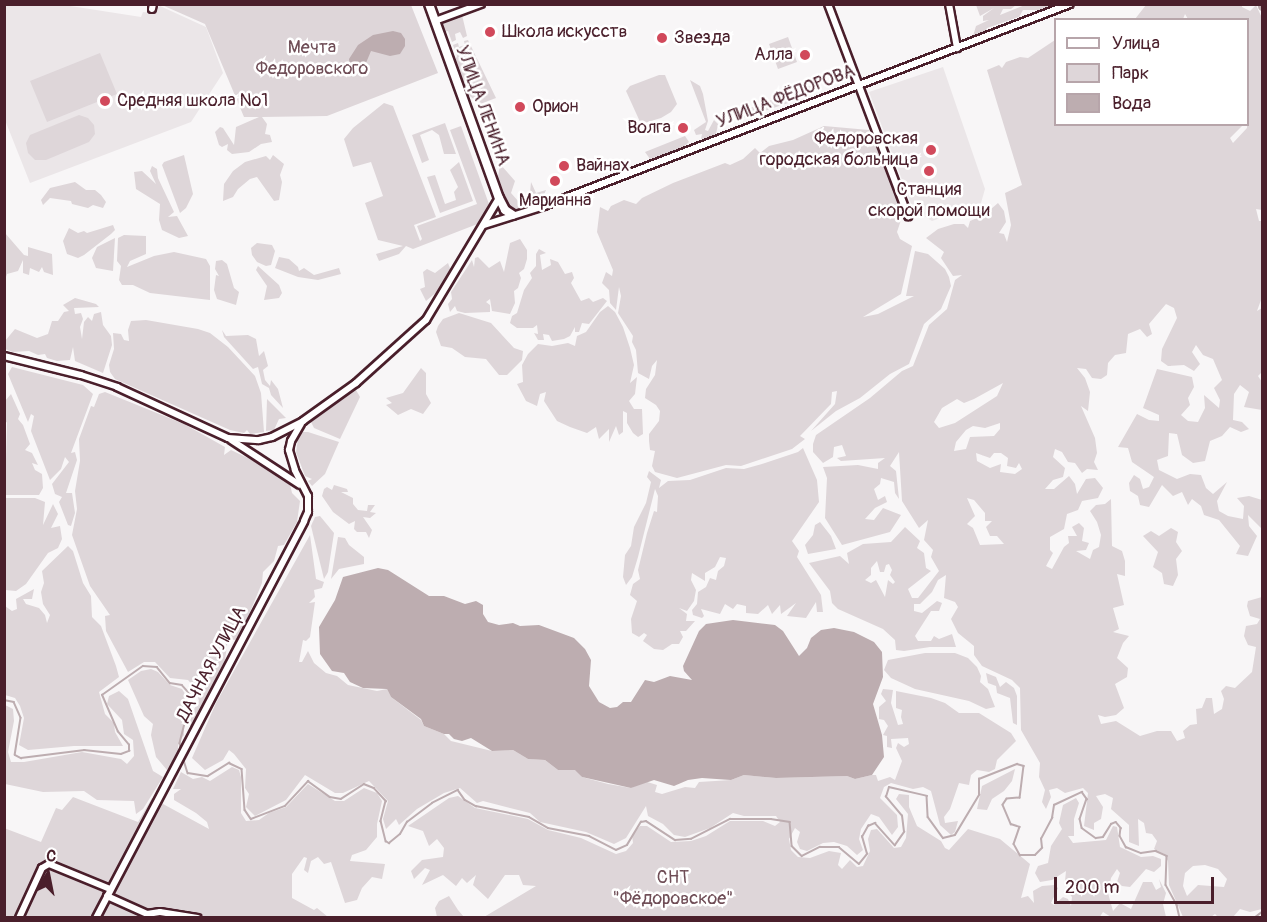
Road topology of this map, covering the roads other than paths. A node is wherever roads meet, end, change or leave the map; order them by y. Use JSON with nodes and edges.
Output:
{"nodes":[{"id":1,"x":429,"y":4,"type":"edge"},
{"id":2,"x":481,"y":4,"type":"edge"},
{"id":3,"x":828,"y":4,"type":"edge"},
{"id":4,"x":949,"y":4,"type":"edge"},
{"id":5,"x":1070,"y":4,"type":"edge"},
{"id":6,"x":435,"y":21,"type":"junction"},
{"id":7,"x":957,"y":48,"type":"junction"},
{"id":8,"x":859,"y":86,"type":"junction"},
{"id":9,"x":499,"y":198,"type":"junction"},
{"id":10,"x":513,"y":215,"type":"junction"},
{"id":11,"x":908,"y":216,"type":"dead end"},
{"id":12,"x":484,"y":225,"type":"junction"},
{"id":13,"x":4,"y":356,"type":"edge"},
{"id":14,"x":303,"y":422,"type":"junction"},
{"id":15,"x":228,"y":438,"type":"junction"},
{"id":16,"x":304,"y":487,"type":"junction"},
{"id":17,"x":109,"y":892,"type":"junction"},
{"id":18,"x":19,"y":918,"type":"edge"},
{"id":19,"x":96,"y":918,"type":"edge"},
{"id":20,"x":198,"y":918,"type":"edge"}],
"edges":[{"from":1,"to":6,"type":"street","name":"УЛИЦА ЛЕНИНА"},
{"from":2,"to":6,"type":"street"},
{"from":3,"to":8,"type":"street"},
{"from":4,"to":7,"type":"street"},
{"from":5,"to":7,"type":"street","name":"УЛИЦА ФЁДОРОВА"},
{"from":6,"to":9,"type":"street","name":"УЛИЦА ЛЕНИНА"},
{"from":7,"to":8,"type":"street","name":"УЛИЦА ФЁДОРОВА"},
{"from":8,"to":10,"type":"street","name":"УЛИЦА ФЁДОРОВА"},
{"from":8,"to":11,"type":"street"},
{"from":9,"to":10,"type":"street","name":"УЛИЦА ЛЕНИНА"},
{"from":9,"to":12,"type":"street"},
{"from":10,"to":12,"type":"street","name":"УЛИЦА ФЁДОРОВА"},
{"from":12,"to":14,"type":"street"},
{"from":13,"to":15,"type":"street"},
{"from":14,"to":15,"type":"street"},
{"from":14,"to":16,"type":"street","name":"ДАЧНАЯ УЛИЦА"},
{"from":15,"to":16,"type":"street"},
{"from":16,"to":17,"type":"street","name":"ДАЧНАЯ УЛИЦА"},
{"from":17,"to":18,"type":"street"},
{"from":17,"to":19,"type":"street","name":"ДАЧНАЯ УЛИЦА"},
{"from":17,"to":20,"type":"street"}]}
